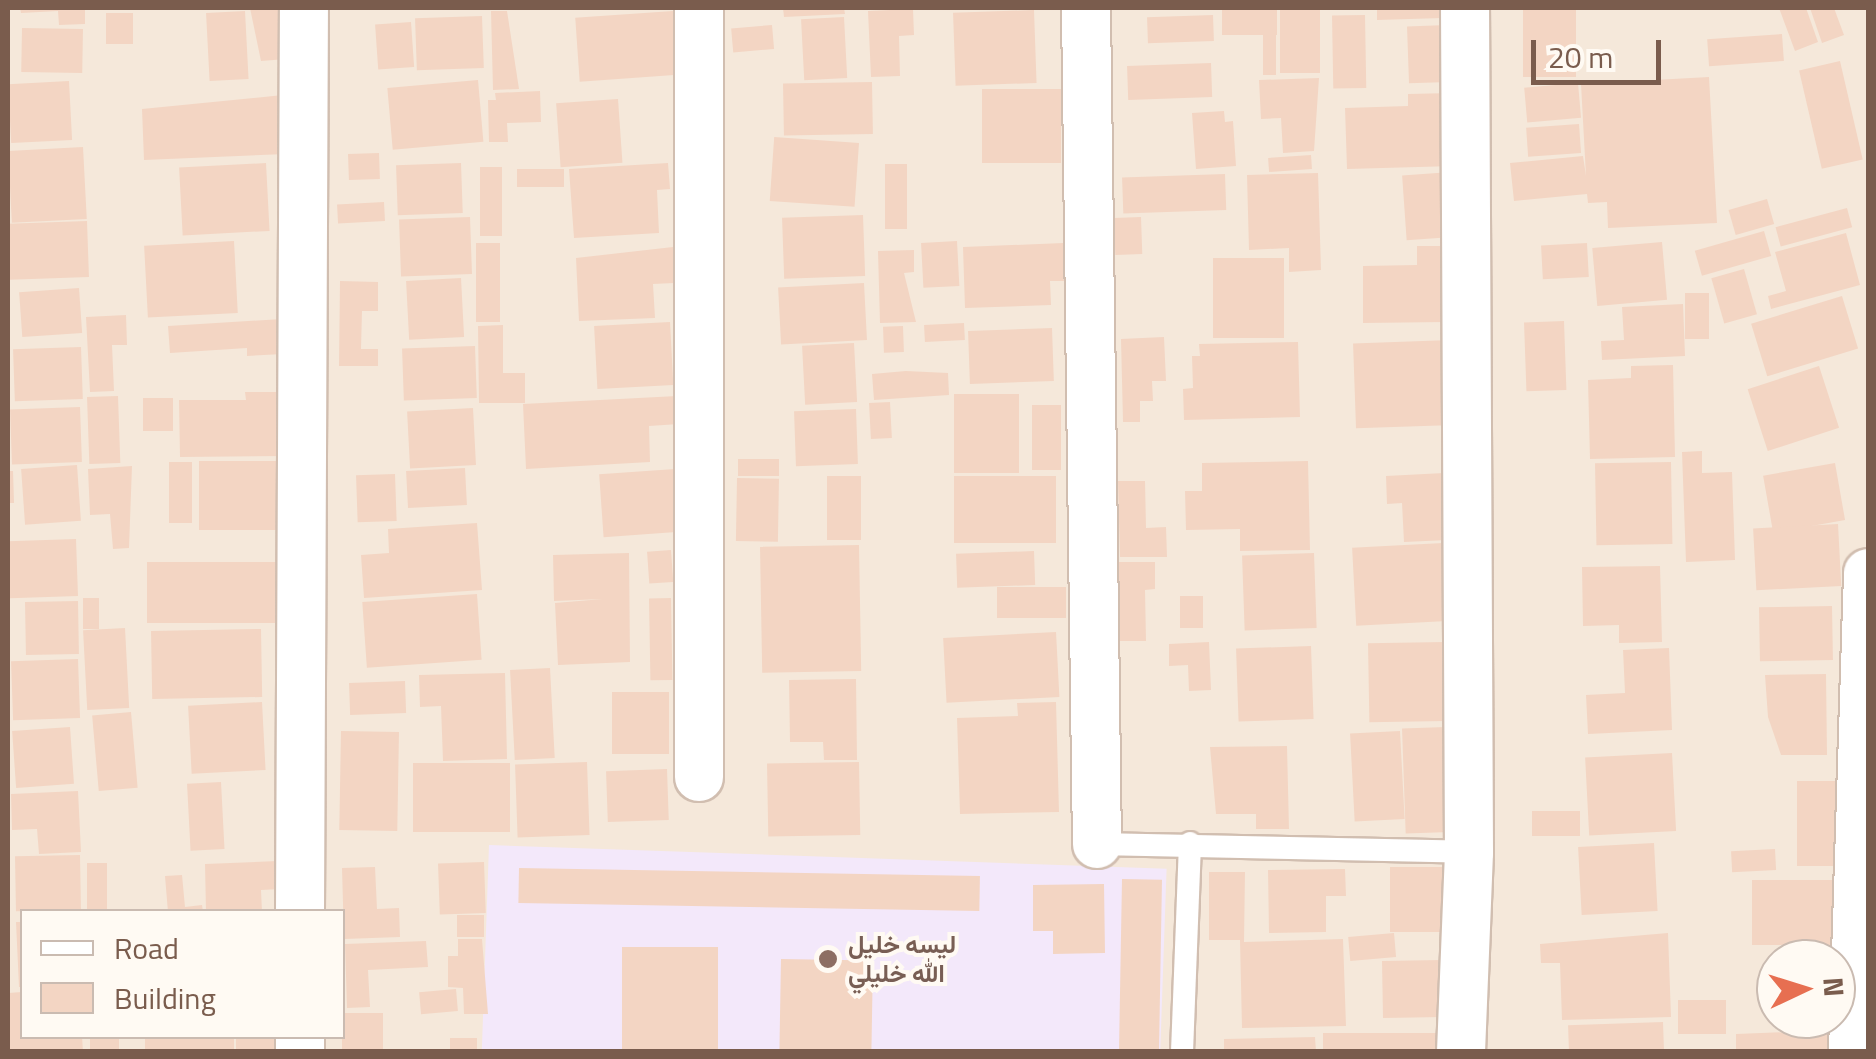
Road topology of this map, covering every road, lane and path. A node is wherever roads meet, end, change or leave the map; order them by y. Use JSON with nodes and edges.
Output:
{"nodes":[{"id":1,"x":304,"y":8,"type":"edge"},
{"id":2,"x":699,"y":8,"type":"edge"},
{"id":3,"x":1086,"y":8,"type":"edge"},
{"id":4,"x":1466,"y":8,"type":"edge"},
{"id":5,"x":1868,"y":573,"type":"edge"},
{"id":6,"x":699,"y":777,"type":"dead end"},
{"id":7,"x":1190,"y":843,"type":"junction"},
{"id":8,"x":1097,"y":844,"type":"joint"},
{"id":9,"x":1468,"y":852,"type":"junction"},
{"id":10,"x":300,"y":909,"type":"edge"},
{"id":11,"x":1182,"y":1052,"type":"edge"},
{"id":12,"x":1461,"y":1052,"type":"edge"},
{"id":13,"x":1853,"y":1052,"type":"edge"}],
"edges":[{"from":1,"to":10,"type":"street"},
{"from":2,"to":6,"type":"street"},
{"from":3,"to":8,"type":"street"},
{"from":4,"to":9,"type":"street"},
{"from":5,"to":13,"type":"street"},
{"from":7,"to":8,"type":"lane"},
{"from":7,"to":9,"type":"lane"},
{"from":7,"to":11,"type":"lane"},
{"from":9,"to":12,"type":"street"}]}
